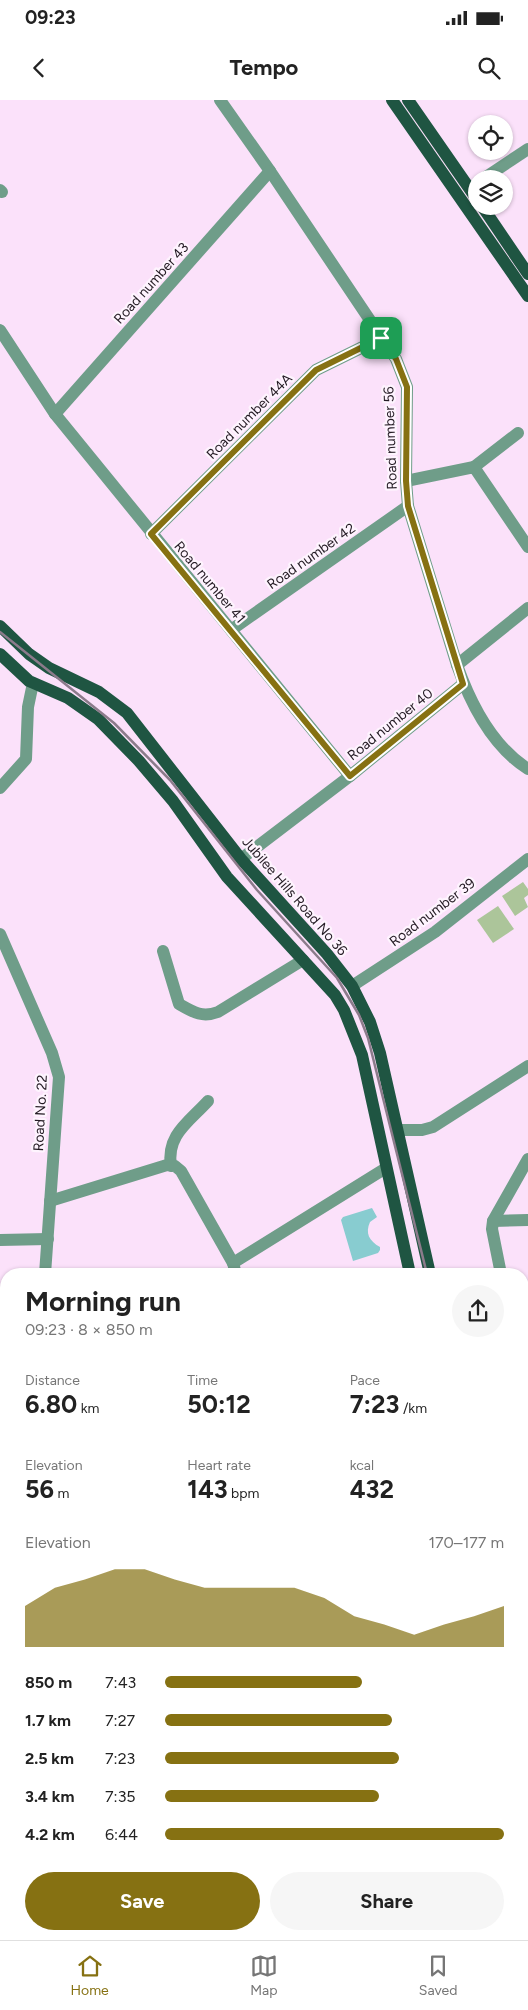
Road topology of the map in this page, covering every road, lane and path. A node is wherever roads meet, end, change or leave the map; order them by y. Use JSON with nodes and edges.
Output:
{"nodes":[{"id":1,"x":220,"y":100,"type":"edge"},
{"id":2,"x":385,"y":100,"type":"edge"},
{"id":3,"x":392,"y":100,"type":"edge"},
{"id":4,"x":401,"y":100,"type":"edge"},
{"id":5,"x":408,"y":100,"type":"edge"},
{"id":6,"x":528,"y":149,"type":"edge"},
{"id":7,"x":496,"y":170,"type":"edge"},
{"id":8,"x":270,"y":171,"type":"junction"},
{"id":9,"x":468,"y":181,"type":"edge"},
{"id":10,"x":488,"y":215,"type":"edge"},
{"id":11,"x":526,"y":272,"type":"edge"},
{"id":12,"x":511,"y":279,"type":"junction"},
{"id":13,"x":528,"y":283,"type":"edge"},
{"id":14,"x":528,"y":296,"type":"edge"},
{"id":15,"x":528,"y":303,"type":"edge"},
{"id":16,"x":0,"y":330,"type":"edge"},
{"id":17,"x":381,"y":338,"type":"junction"},
{"id":18,"x":55,"y":414,"type":"junction"},
{"id":19,"x":518,"y":433,"type":"dead end"},
{"id":20,"x":474,"y":467,"type":"junction"},
{"id":21,"x":406,"y":481,"type":"junction"},
{"id":22,"x":408,"y":506,"type":"junction"},
{"id":23,"x":151,"y":534,"type":"junction"},
{"id":24,"x":528,"y":547,"type":"edge"},
{"id":25,"x":528,"y":608,"type":"edge"},
{"id":26,"x":0,"y":626,"type":"edge"},
{"id":27,"x":231,"y":630,"type":"junction"},
{"id":28,"x":0,"y":654,"type":"edge"},
{"id":29,"x":456,"y":665,"type":"junction"},
{"id":30,"x":33,"y":683,"type":"junction"},
{"id":31,"x":463,"y":684,"type":"junction"},
{"id":32,"x":528,"y":769,"type":"edge"},
{"id":33,"x":350,"y":776,"type":"junction"},
{"id":34,"x":0,"y":788,"type":"edge"},
{"id":35,"x":528,"y":858,"type":"edge"},
{"id":36,"x":240,"y":859,"type":"junction"},
{"id":37,"x":308,"y":933,"type":"junction"},
{"id":38,"x":0,"y":934,"type":"edge"},
{"id":39,"x":291,"y":946,"type":"junction"},
{"id":40,"x":162,"y":951,"type":"dead end"},
{"id":41,"x":303,"y":960,"type":"junction"},
{"id":42,"x":352,"y":986,"type":"junction"},
{"id":43,"x":528,"y":1066,"type":"edge"},
{"id":44,"x":208,"y":1101,"type":"dead end"},
{"id":45,"x":399,"y":1130,"type":"junction"},
{"id":46,"x":528,"y":1159,"type":"edge"},
{"id":47,"x":171,"y":1166,"type":"junction"},
{"id":48,"x":386,"y":1168,"type":"junction"},
{"id":49,"x":50,"y":1201,"type":"junction"},
{"id":50,"x":528,"y":1220,"type":"edge"},
{"id":51,"x":493,"y":1222,"type":"junction"},
{"id":52,"x":48,"y":1239,"type":"junction"},
{"id":53,"x":0,"y":1240,"type":"edge"},
{"id":54,"x":46,"y":1268,"type":"edge"},
{"id":55,"x":234,"y":1268,"type":"edge"},
{"id":56,"x":236,"y":1268,"type":"edge"},
{"id":57,"x":409,"y":1268,"type":"edge"},
{"id":58,"x":429,"y":1268,"type":"edge"},
{"id":59,"x":500,"y":1268,"type":"edge"}],
"edges":[{"from":1,"to":8,"type":"street","name":"Road number 56"},
{"from":2,"to":12,"type":"main road"},
{"from":3,"to":14,"type":"main road","bridge":true},
{"from":4,"to":13,"type":"main road"},
{"from":5,"to":9,"type":"main road"},
{"from":6,"to":7,"type":"street"},
{"from":8,"to":17,"type":"street","name":"Road number 56"},
{"from":8,"to":18,"type":"street","name":"Road number 43"},
{"from":10,"to":11,"type":"main road"},
{"from":11,"to":12,"type":"main road"},
{"from":12,"to":15,"type":"main road"},
{"from":16,"to":18,"type":"street","name":"Road number 41"},
{"from":17,"to":21,"type":"street","name":"Road number 56"},
{"from":17,"to":23,"type":"street","name":"Road number 44A"},
{"from":18,"to":23,"type":"street","name":"Road number 41"},
{"from":19,"to":20,"type":"street"},
{"from":20,"to":21,"type":"street"},
{"from":20,"to":24,"type":"street"},
{"from":21,"to":22,"type":"street","name":"Road number 56"},
{"from":22,"to":27,"type":"street","name":"Road number 42"},
{"from":22,"to":29,"type":"street","name":"Road number 56"},
{"from":23,"to":27,"type":"street","name":"Road number 41"},
{"from":25,"to":29,"type":"street"},
{"from":26,"to":36,"type":"main road","name":"Jubilee Hills Road No 36"},
{"from":27,"to":33,"type":"street","name":"Road number 41"},
{"from":28,"to":30,"type":"main road"},
{"from":29,"to":31,"type":"street","name":"Road number 56"},
{"from":30,"to":34,"type":"street"},
{"from":30,"to":39,"type":"main road"},
{"from":31,"to":32,"type":"street","name":"Road number 56"},
{"from":31,"to":33,"type":"street","name":"Road number 40"},
{"from":33,"to":36,"type":"street","name":"Road number 40"},
{"from":35,"to":42,"type":"street","name":"Road number 39"},
{"from":36,"to":37,"type":"main road","name":"Jubilee Hills Road No 36"},
{"from":37,"to":39,"type":"main road"},
{"from":37,"to":42,"type":"main road","name":"Jubilee Hills Road No 36"},
{"from":38,"to":49,"type":"street","name":"Road No. 22"},
{"from":39,"to":41,"type":"main road"},
{"from":40,"to":41,"type":"street"},
{"from":41,"to":48,"type":"main road"},
{"from":42,"to":45,"type":"main road","name":"Jubilee Hills Road No 36"},
{"from":43,"to":45,"type":"street"},
{"from":44,"to":47,"type":"street"},
{"from":45,"to":58,"type":"main road","name":"Jubilee Hills Road No 36"},
{"from":46,"to":51,"type":"street"},
{"from":47,"to":49,"type":"street"},
{"from":47,"to":55,"type":"street"},
{"from":48,"to":56,"type":"street"},
{"from":48,"to":57,"type":"main road"},
{"from":49,"to":52,"type":"street","name":"Road No. 22"},
{"from":50,"to":51,"type":"street"},
{"from":51,"to":59,"type":"street"},
{"from":52,"to":53,"type":"street"},
{"from":52,"to":54,"type":"street","name":"Road No. 22"}]}
